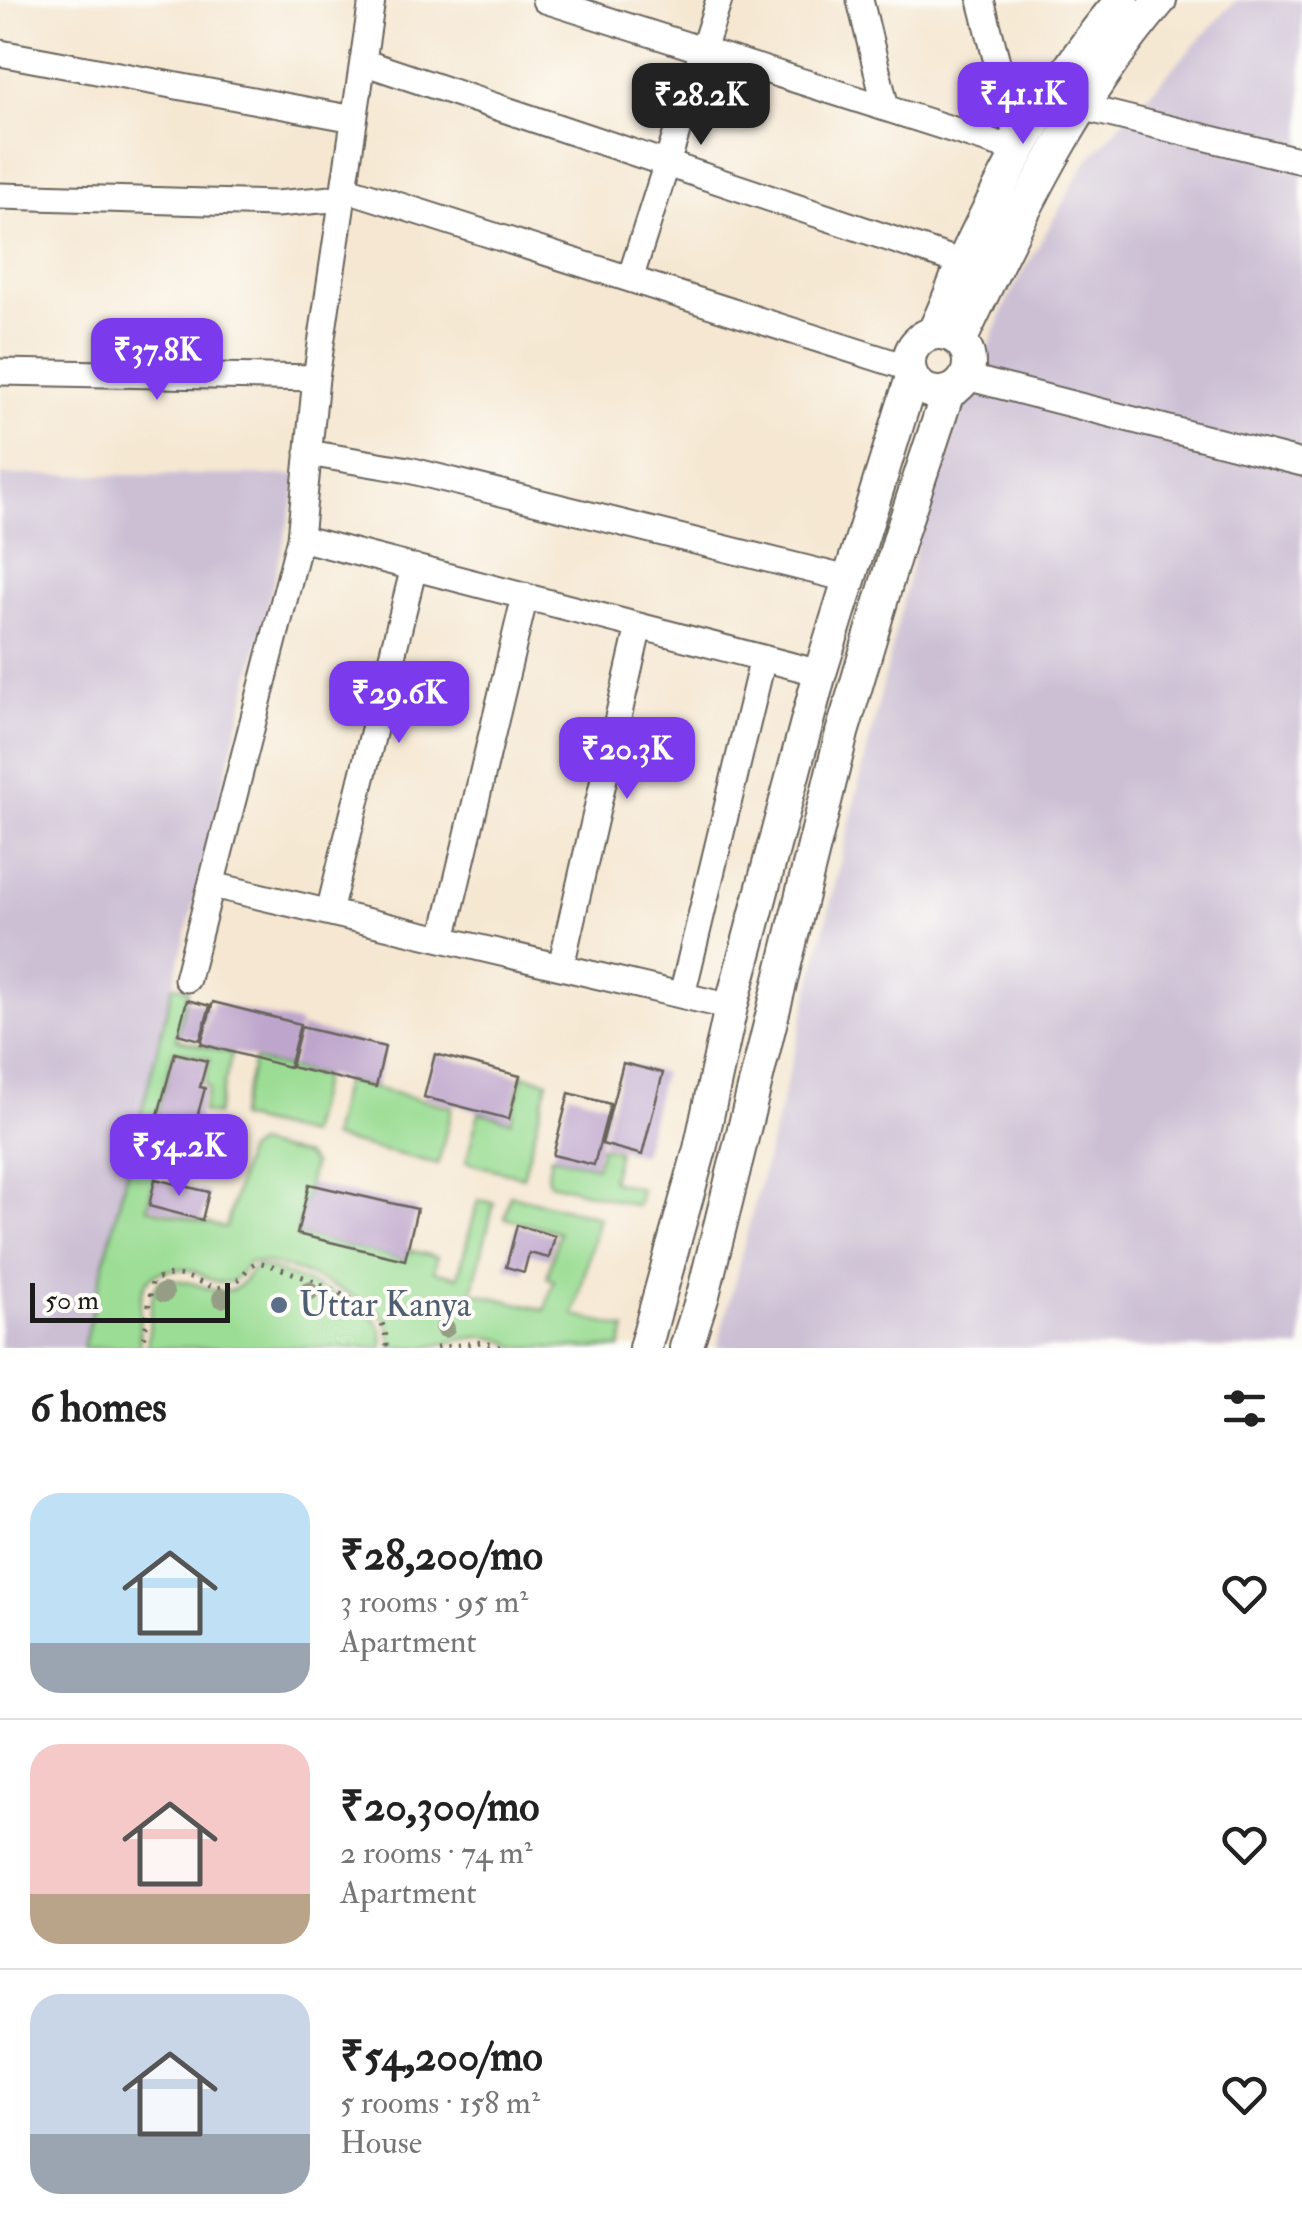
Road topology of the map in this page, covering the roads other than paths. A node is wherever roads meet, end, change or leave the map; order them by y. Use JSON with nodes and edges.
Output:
{"nodes":[{"id":1,"x":372,"y":0,"type":"edge"},
{"id":2,"x":545,"y":0,"type":"edge"},
{"id":3,"x":718,"y":0,"type":"edge"},
{"id":4,"x":860,"y":0,"type":"edge"},
{"id":5,"x":981,"y":0,"type":"edge"},
{"id":6,"x":1122,"y":0,"type":"edge"},
{"id":7,"x":1160,"y":0,"type":"edge"},
{"id":8,"x":594,"y":7,"type":"edge"},
{"id":9,"x":703,"y":50,"type":"junction"},
{"id":10,"x":0,"y":53,"type":"edge"},
{"id":11,"x":363,"y":62,"type":"junction"},
{"id":12,"x":1080,"y":107,"type":"junction"},
{"id":13,"x":886,"y":108,"type":"junction"},
{"id":14,"x":354,"y":119,"type":"junction"},
{"id":15,"x":1020,"y":151,"type":"junction"},
{"id":16,"x":1302,"y":161,"type":"edge"},
{"id":17,"x":667,"y":164,"type":"junction"},
{"id":18,"x":343,"y":193,"type":"junction"},
{"id":19,"x":0,"y":196,"type":"edge"},
{"id":20,"x":964,"y":262,"type":"junction"},
{"id":21,"x":630,"y":279,"type":"junction"},
{"id":22,"x":946,"y":337,"type":"junction"},
{"id":23,"x":0,"y":372,"type":"edge"},
{"id":24,"x":910,"y":373,"type":"junction"},
{"id":25,"x":316,"y":378,"type":"junction"},
{"id":26,"x":957,"y":385,"type":"junction"},
{"id":27,"x":308,"y":453,"type":"junction"},
{"id":28,"x":1302,"y":463,"type":"edge"},
{"id":29,"x":300,"y":538,"type":"junction"},
{"id":30,"x":414,"y":567,"type":"junction"},
{"id":31,"x":848,"y":579,"type":"junction"},
{"id":32,"x":524,"y":596,"type":"junction"},
{"id":33,"x":639,"y":626,"type":"junction"},
{"id":34,"x":763,"y":658,"type":"junction"},
{"id":35,"x":820,"y":673,"type":"junction"},
{"id":36,"x":212,"y":885,"type":"junction"},
{"id":37,"x":329,"y":912,"type":"junction"},
{"id":38,"x":443,"y":939,"type":"junction"},
{"id":39,"x":560,"y":966,"type":"junction"},
{"id":40,"x":187,"y":980,"type":"dead end"},
{"id":41,"x":682,"y":995,"type":"junction"},
{"id":42,"x":731,"y":1006,"type":"junction"},
{"id":43,"x":645,"y":1348,"type":"edge"},
{"id":44,"x":686,"y":1348,"type":"edge"}],
"edges":[{"from":1,"to":11,"type":"street"},
{"from":2,"to":8,"type":"street"},
{"from":3,"to":9,"type":"street"},
{"from":4,"to":13,"type":"street"},
{"from":5,"to":15,"type":"street"},
{"from":6,"to":15,"type":"street"},
{"from":7,"to":12,"type":"street"},
{"from":8,"to":9,"type":"street"},
{"from":9,"to":13,"type":"street"},
{"from":9,"to":17,"type":"street"},
{"from":10,"to":14,"type":"street"},
{"from":11,"to":14,"type":"street"},
{"from":11,"to":17,"type":"street"},
{"from":12,"to":16,"type":"street"},
{"from":12,"to":22,"type":"street"},
{"from":13,"to":15,"type":"street"},
{"from":14,"to":18,"type":"street"},
{"from":15,"to":20,"type":"street"},
{"from":17,"to":20,"type":"street"},
{"from":17,"to":21,"type":"street"},
{"from":18,"to":19,"type":"street"},
{"from":18,"to":21,"type":"street"},
{"from":18,"to":25,"type":"street"},
{"from":20,"to":22,"type":"street"},
{"from":21,"to":24,"type":"street"},
{"from":22,"to":24,"type":"street"},
{"from":22,"to":26,"type":"street"},
{"from":23,"to":25,"type":"street"},
{"from":24,"to":26,"type":"street"},
{"from":24,"to":31,"type":"street"},
{"from":25,"to":27,"type":"street"},
{"from":26,"to":28,"type":"street"},
{"from":26,"to":44,"type":"street"},
{"from":27,"to":29,"type":"street"},
{"from":27,"to":31,"type":"street"},
{"from":29,"to":30,"type":"street"},
{"from":29,"to":36,"type":"street"},
{"from":30,"to":32,"type":"street"},
{"from":30,"to":37,"type":"street"},
{"from":31,"to":35,"type":"street"},
{"from":32,"to":33,"type":"street"},
{"from":32,"to":38,"type":"street"},
{"from":33,"to":34,"type":"street"},
{"from":33,"to":39,"type":"street"},
{"from":34,"to":35,"type":"street"},
{"from":34,"to":41,"type":"street"},
{"from":35,"to":42,"type":"street"},
{"from":36,"to":37,"type":"street"},
{"from":36,"to":40,"type":"street"},
{"from":37,"to":38,"type":"street"},
{"from":38,"to":39,"type":"street"},
{"from":39,"to":41,"type":"street"},
{"from":41,"to":42,"type":"street"},
{"from":42,"to":43,"type":"street"}]}
